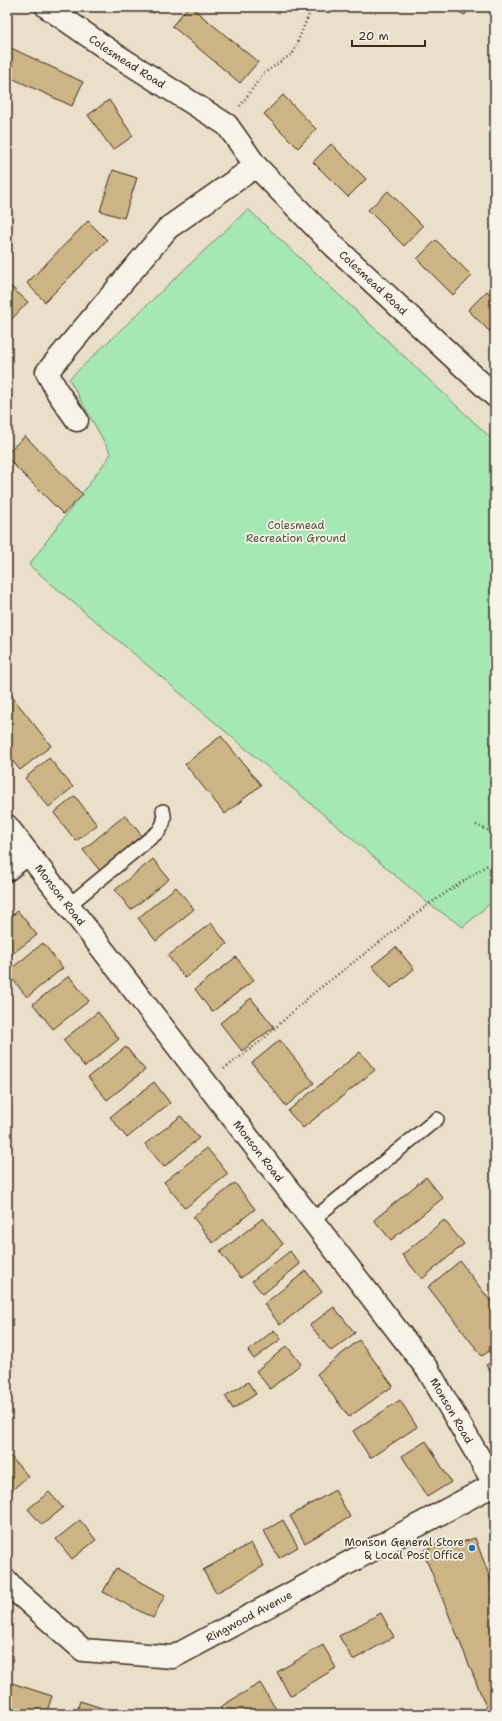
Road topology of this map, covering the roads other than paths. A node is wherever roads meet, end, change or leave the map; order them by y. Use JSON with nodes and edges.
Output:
{"nodes":[{"id":1,"x":47,"y":7,"type":"edge"},
{"id":2,"x":256,"y":166,"type":"junction"},
{"id":3,"x":495,"y":396,"type":"edge"},
{"id":4,"x":77,"y":420,"type":"dead end"},
{"id":5,"x":163,"y":811,"type":"dead end"},
{"id":6,"x":7,"y":826,"type":"edge"},
{"id":7,"x":28,"y":853,"type":"junction"},
{"id":8,"x":7,"y":870,"type":"edge"},
{"id":9,"x":68,"y":905,"type":"junction"},
{"id":10,"x":437,"y":1119,"type":"dead end"},
{"id":11,"x":312,"y":1220,"type":"junction"},
{"id":12,"x":495,"y":1484,"type":"edge"},
{"id":13,"x":7,"y":1581,"type":"edge"}],
"edges":[{"from":1,"to":2,"type":"street","name":"Colesmead Road"},
{"from":2,"to":3,"type":"street","name":"Colesmead Road"},
{"from":2,"to":4,"type":"street"},
{"from":5,"to":9,"type":"lane"},
{"from":6,"to":7,"type":"street","name":"Monson Road"},
{"from":7,"to":8,"type":"street"},
{"from":7,"to":9,"type":"street","name":"Monson Road"},
{"from":9,"to":11,"type":"street","name":"Monson Road"},
{"from":10,"to":11,"type":"lane"},
{"from":11,"to":12,"type":"street","name":"Monson Road"},
{"from":12,"to":13,"type":"street","name":"Ringwood Avenue"}]}
